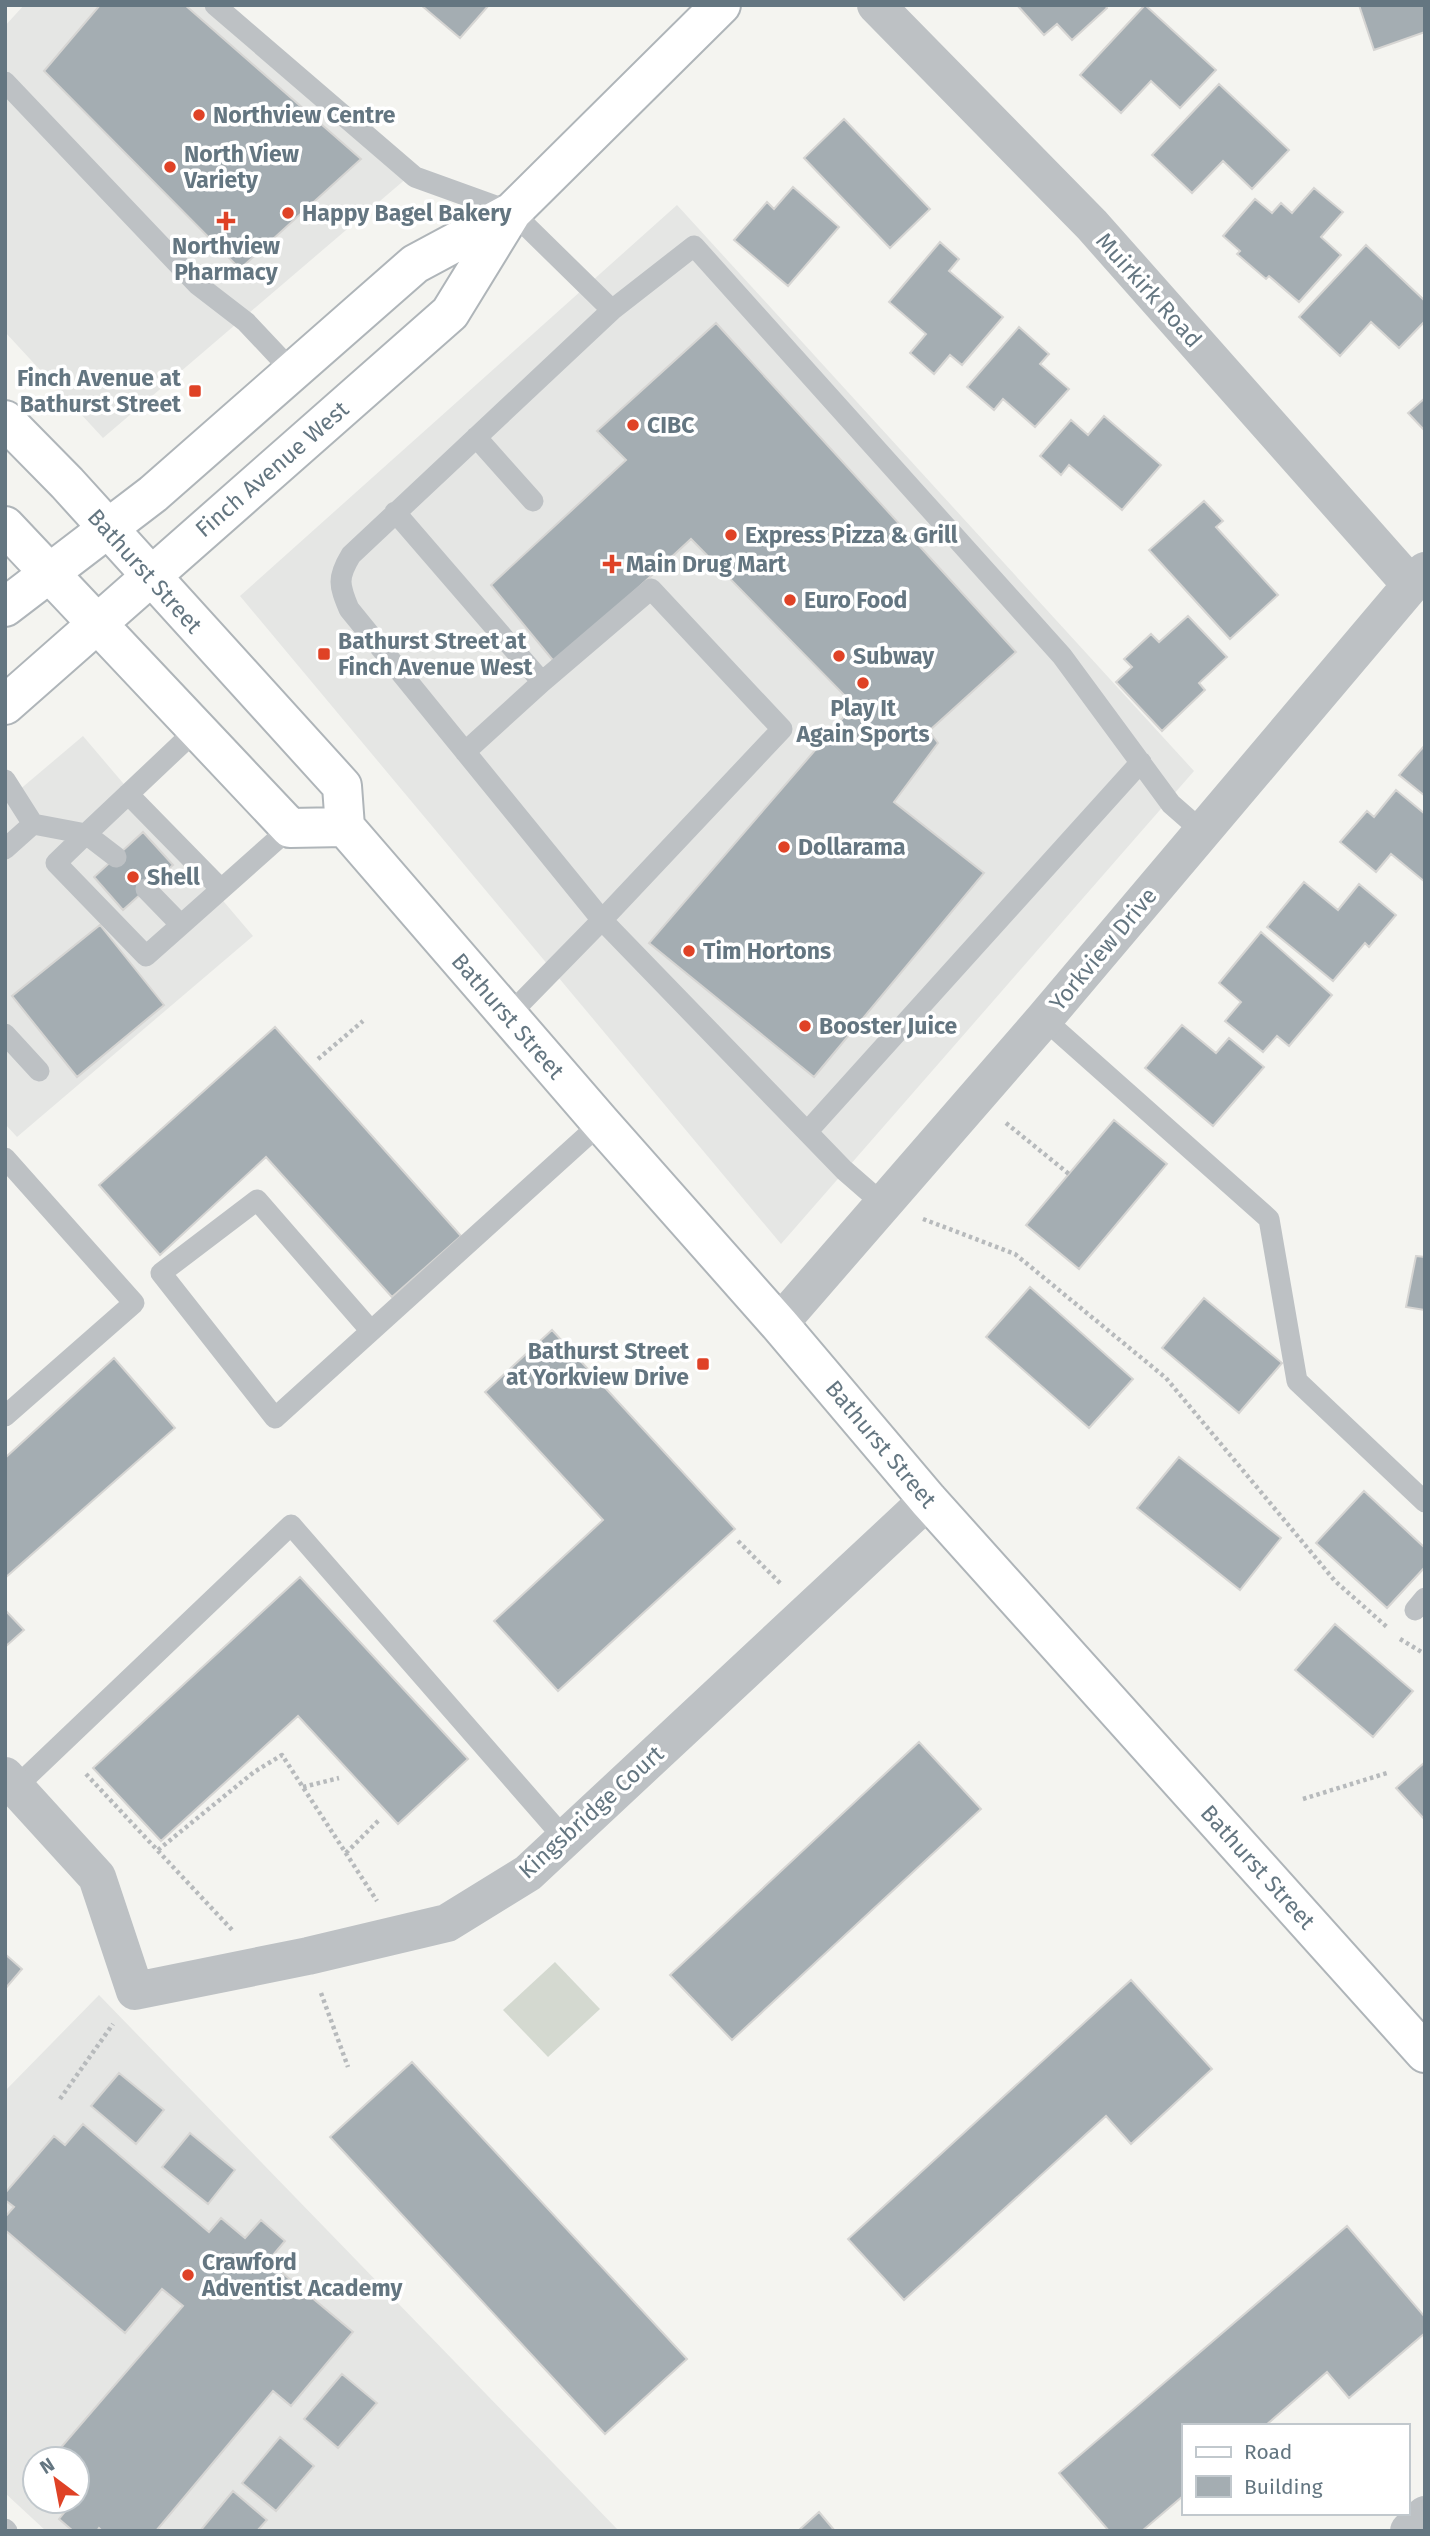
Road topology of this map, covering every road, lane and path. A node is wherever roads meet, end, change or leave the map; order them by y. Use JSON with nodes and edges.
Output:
{"nodes":[{"id":1,"x":215,"y":5,"type":"edge"},
{"id":2,"x":721,"y":5,"type":"edge"},
{"id":3,"x":876,"y":5,"type":"edge"},
{"id":4,"x":5,"y":82,"type":"edge"},
{"id":5,"x":512,"y":212,"type":"junction"},
{"id":6,"x":612,"y":310,"type":"junction"},
{"id":7,"x":293,"y":372,"type":"junction"},
{"id":8,"x":5,"y":420,"type":"edge"},
{"id":9,"x":476,"y":437,"type":"junction"},
{"id":10,"x":533,"y":501,"type":"dead end"},
{"id":11,"x":396,"y":512,"type":"junction"},
{"id":12,"x":5,"y":526,"type":"edge"},
{"id":13,"x":106,"y":529,"type":"junction"},
{"id":14,"x":50,"y":573,"type":"junction"},
{"id":15,"x":150,"y":577,"type":"junction"},
{"id":16,"x":1418,"y":578,"type":"edge"},
{"id":17,"x":5,"y":607,"type":"edge"},
{"id":18,"x":97,"y":625,"type":"junction"},
{"id":19,"x":542,"y":682,"type":"junction"},
{"id":20,"x":5,"y":705,"type":"edge"},
{"id":21,"x":196,"y":730,"type":"junction"},
{"id":22,"x":465,"y":751,"type":"junction"},
{"id":23,"x":1140,"y":762,"type":"junction"},
{"id":24,"x":5,"y":780,"type":"edge"},
{"id":25,"x":128,"y":794,"type":"junction"},
{"id":26,"x":33,"y":824,"type":"junction"},
{"id":27,"x":345,"y":827,"type":"junction"},
{"id":28,"x":289,"y":828,"type":"junction"},
{"id":29,"x":1203,"y":832,"type":"junction"},
{"id":30,"x":86,"y":834,"type":"junction"},
{"id":31,"x":5,"y":849,"type":"edge"},
{"id":32,"x":116,"y":857,"type":"dead end"},
{"id":33,"x":146,"y":889,"type":"dead end"},
{"id":34,"x":220,"y":889,"type":"junction"},
{"id":35,"x":602,"y":920,"type":"junction"},
{"id":36,"x":181,"y":925,"type":"junction"},
{"id":37,"x":508,"y":1016,"type":"junction"},
{"id":38,"x":1044,"y":1018,"type":"junction"},
{"id":39,"x":363,"y":1020,"type":"dead end"},
{"id":40,"x":5,"y":1034,"type":"edge"},
{"id":41,"x":318,"y":1059,"type":"dead end"},
{"id":42,"x":39,"y":1071,"type":"dead end"},
{"id":43,"x":976,"y":1098,"type":"junction"},
{"id":44,"x":601,"y":1123,"type":"junction"},
{"id":45,"x":807,"y":1132,"type":"junction"},
{"id":46,"x":5,"y":1157,"type":"edge"},
{"id":47,"x":1069,"y":1174,"type":"dead end"},
{"id":48,"x":883,"y":1204,"type":"junction"},
{"id":49,"x":779,"y":1324,"type":"junction"},
{"id":50,"x":371,"y":1331,"type":"junction"},
{"id":51,"x":5,"y":1416,"type":"edge"},
{"id":52,"x":928,"y":1500,"type":"junction"},
{"id":53,"x":1425,"y":1502,"type":"edge"},
{"id":54,"x":738,"y":1541,"type":"dead end"},
{"id":55,"x":808,"y":1612,"type":"junction"},
{"id":56,"x":1425,"y":1654,"type":"edge"},
{"id":57,"x":1387,"y":1773,"type":"dead end"},
{"id":58,"x":86,"y":1774,"type":"dead end"},
{"id":59,"x":339,"y":1779,"type":"dead end"},
{"id":60,"x":10,"y":1782,"type":"edge"},
{"id":61,"x":303,"y":1787,"type":"junction"},
{"id":62,"x":1303,"y":1799,"type":"dead end"},
{"id":63,"x":379,"y":1820,"type":"dead end"},
{"id":64,"x":565,"y":1839,"type":"junction"},
{"id":65,"x":158,"y":1850,"type":"junction"},
{"id":66,"x":346,"y":1853,"type":"junction"},
{"id":67,"x":400,"y":1935,"type":"junction"},
{"id":68,"x":308,"y":1956,"type":"junction"},
{"id":69,"x":264,"y":1965,"type":"junction"},
{"id":70,"x":135,"y":1991,"type":"junction"},
{"id":71,"x":1425,"y":2053,"type":"edge"},
{"id":72,"x":348,"y":2067,"type":"dead end"},
{"id":73,"x":60,"y":2099,"type":"dead end"},
{"id":74,"x":1425,"y":2515,"type":"edge"},
{"id":75,"x":1409,"y":2531,"type":"edge"}],
"edges":[{"from":1,"to":5,"type":"lane"},
{"from":2,"to":5,"type":"main road","name":"Finch Avenue West"},
{"from":3,"to":16,"type":"street","name":"Muirkirk Road"},
{"from":4,"to":7,"type":"lane"},
{"from":5,"to":6,"type":"lane"},
{"from":5,"to":7,"type":"main road","name":"Finch Avenue West"},
{"from":5,"to":15,"type":"main road","name":"Finch Avenue West"},
{"from":6,"to":9,"type":"lane"},
{"from":6,"to":23,"type":"lane"},
{"from":7,"to":13,"type":"main road","name":"Finch Avenue West"},
{"from":8,"to":13,"type":"main road","name":"Bathurst Street"},
{"from":9,"to":10,"type":"lane"},
{"from":9,"to":11,"type":"lane"},
{"from":11,"to":19,"type":"lane"},
{"from":11,"to":22,"type":"lane"},
{"from":12,"to":14,"type":"main road"},
{"from":13,"to":14,"type":"main road","name":"Finch Avenue West"},
{"from":13,"to":15,"type":"main road","name":"Bathurst Street"},
{"from":14,"to":17,"type":"main road","name":"Finch Avenue West"},
{"from":14,"to":18,"type":"main road"},
{"from":15,"to":18,"type":"main road","name":"Finch Avenue West"},
{"from":15,"to":27,"type":"main road","name":"Bathurst Street"},
{"from":16,"to":29,"type":"street","name":"Yorkview Drive"},
{"from":18,"to":20,"type":"main road","name":"Finch Avenue West"},
{"from":18,"to":21,"type":"main road"},
{"from":19,"to":22,"type":"lane"},
{"from":19,"to":35,"type":"lane"},
{"from":21,"to":25,"type":"lane"},
{"from":21,"to":28,"type":"main road"},
{"from":22,"to":35,"type":"lane"},
{"from":23,"to":29,"type":"lane"},
{"from":23,"to":45,"type":"lane"},
{"from":24,"to":26,"type":"lane"},
{"from":25,"to":30,"type":"lane"},
{"from":25,"to":34,"type":"lane"},
{"from":26,"to":30,"type":"lane"},
{"from":26,"to":31,"type":"lane"},
{"from":27,"to":28,"type":"main road"},
{"from":27,"to":37,"type":"main road","name":"Bathurst Street"},
{"from":28,"to":34,"type":"lane"},
{"from":29,"to":38,"type":"street","name":"Yorkview Drive"},
{"from":30,"to":32,"type":"lane"},
{"from":30,"to":36,"type":"lane"},
{"from":33,"to":36,"type":"lane"},
{"from":34,"to":36,"type":"lane"},
{"from":35,"to":37,"type":"lane"},
{"from":35,"to":45,"type":"lane"},
{"from":37,"to":44,"type":"main road","name":"Bathurst Street"},
{"from":38,"to":43,"type":"street","name":"Yorkview Drive"},
{"from":38,"to":53,"type":"lane"},
{"from":39,"to":41,"type":"path"},
{"from":40,"to":42,"type":"lane"},
{"from":43,"to":47,"type":"path"},
{"from":43,"to":48,"type":"street","name":"Yorkview Drive"},
{"from":44,"to":49,"type":"main road","name":"Bathurst Street"},
{"from":44,"to":50,"type":"lane"},
{"from":45,"to":48,"type":"lane"},
{"from":46,"to":51,"type":"lane"},
{"from":48,"to":49,"type":"street","name":"Yorkview Drive"},
{"from":48,"to":56,"type":"path"},
{"from":49,"to":52,"type":"main road","name":"Bathurst Street"},
{"from":50,"to":50,"type":"lane"},
{"from":52,"to":55,"type":"street","name":"Kingsbridge Court"},
{"from":52,"to":71,"type":"main road","name":"Bathurst Street"},
{"from":54,"to":55,"type":"path"},
{"from":55,"to":64,"type":"street","name":"Kingsbridge Court"},
{"from":57,"to":62,"type":"path"},
{"from":58,"to":65,"type":"path"},
{"from":59,"to":61,"type":"path"},
{"from":60,"to":64,"type":"lane"},
{"from":60,"to":70,"type":"street"},
{"from":61,"to":65,"type":"path"},
{"from":61,"to":66,"type":"path"},
{"from":63,"to":66,"type":"path"},
{"from":64,"to":67,"type":"street","name":"Kingsbridge Court"},
{"from":65,"to":69,"type":"path"},
{"from":66,"to":67,"type":"path"},
{"from":67,"to":68,"type":"street","name":"Kingsbridge Court"},
{"from":68,"to":69,"type":"street","name":"Kingsbridge Court"},
{"from":68,"to":72,"type":"path"},
{"from":69,"to":70,"type":"street","name":"Kingsbridge Court"},
{"from":70,"to":73,"type":"path"},
{"from":74,"to":75,"type":"street"}]}
